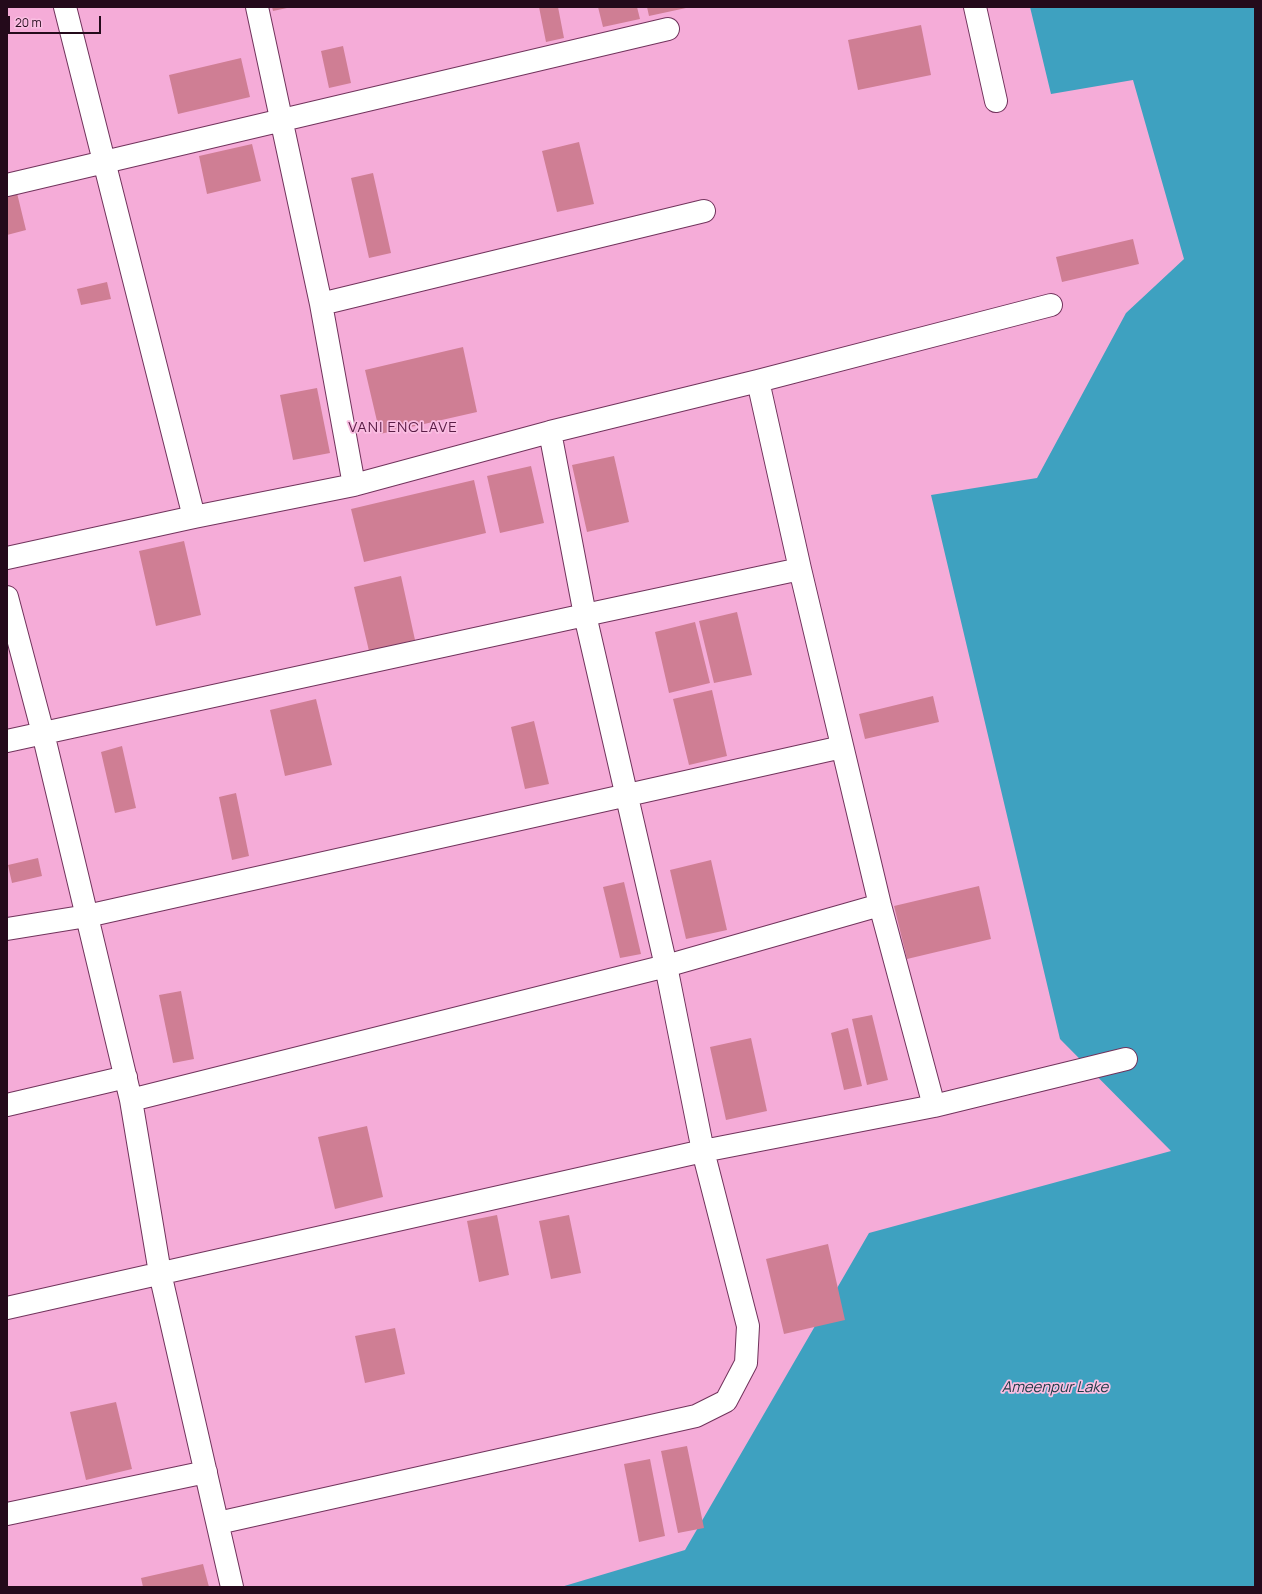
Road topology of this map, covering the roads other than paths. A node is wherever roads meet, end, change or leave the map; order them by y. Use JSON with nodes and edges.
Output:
{"nodes":[{"id":1,"x":65,"y":7,"type":"edge"},
{"id":2,"x":257,"y":7,"type":"edge"},
{"id":3,"x":975,"y":7,"type":"edge"},
{"id":4,"x":668,"y":28,"type":"dead end"},
{"id":5,"x":996,"y":101,"type":"dead end"},
{"id":6,"x":282,"y":120,"type":"junction"},
{"id":7,"x":105,"y":162,"type":"junction"},
{"id":8,"x":7,"y":185,"type":"edge"},
{"id":9,"x":704,"y":211,"type":"dead end"},
{"id":10,"x":321,"y":304,"type":"junction"},
{"id":11,"x":1051,"y":305,"type":"dead end"},
{"id":12,"x":758,"y":381,"type":"junction"},
{"id":13,"x":550,"y":432,"type":"junction"},
{"id":14,"x":354,"y":485,"type":"junction"},
{"id":15,"x":194,"y":517,"type":"junction"},
{"id":16,"x":7,"y":558,"type":"edge"},
{"id":17,"x":800,"y":569,"type":"junction"},
{"id":18,"x":7,"y":597,"type":"edge"},
{"id":19,"x":585,"y":615,"type":"junction"},
{"id":20,"x":43,"y":733,"type":"junction"},
{"id":21,"x":7,"y":741,"type":"edge"},
{"id":22,"x":842,"y":746,"type":"junction"},
{"id":23,"x":626,"y":794,"type":"junction"},
{"id":24,"x":880,"y":905,"type":"junction"},
{"id":25,"x":86,"y":916,"type":"junction"},
{"id":26,"x":7,"y":929,"type":"edge"},
{"id":27,"x":666,"y":966,"type":"junction"},
{"id":28,"x":1126,"y":1059,"type":"dead end"},
{"id":29,"x":126,"y":1077,"type":"junction"},
{"id":30,"x":131,"y":1100,"type":"junction"},
{"id":31,"x":7,"y":1105,"type":"edge"},
{"id":32,"x":934,"y":1106,"type":"junction"},
{"id":33,"x":703,"y":1151,"type":"junction"},
{"id":34,"x":160,"y":1273,"type":"junction"},
{"id":35,"x":7,"y":1308,"type":"edge"},
{"id":36,"x":206,"y":1472,"type":"junction"},
{"id":37,"x":7,"y":1514,"type":"edge"},
{"id":38,"x":218,"y":1523,"type":"junction"},
{"id":39,"x":232,"y":1587,"type":"edge"}],
"edges":[{"from":1,"to":7,"type":"street"},
{"from":2,"to":6,"type":"street"},
{"from":3,"to":5,"type":"street"},
{"from":4,"to":6,"type":"street"},
{"from":6,"to":7,"type":"street"},
{"from":6,"to":10,"type":"street"},
{"from":7,"to":8,"type":"street"},
{"from":7,"to":15,"type":"street"},
{"from":9,"to":10,"type":"street"},
{"from":10,"to":14,"type":"street"},
{"from":11,"to":12,"type":"street"},
{"from":12,"to":13,"type":"street"},
{"from":12,"to":17,"type":"street"},
{"from":13,"to":14,"type":"street"},
{"from":13,"to":19,"type":"street"},
{"from":14,"to":15,"type":"street"},
{"from":15,"to":16,"type":"street"},
{"from":17,"to":19,"type":"street"},
{"from":17,"to":22,"type":"street"},
{"from":18,"to":20,"type":"street"},
{"from":19,"to":20,"type":"street"},
{"from":19,"to":23,"type":"street"},
{"from":20,"to":21,"type":"street"},
{"from":20,"to":25,"type":"street"},
{"from":22,"to":23,"type":"street"},
{"from":22,"to":24,"type":"street"},
{"from":23,"to":25,"type":"street"},
{"from":23,"to":27,"type":"street"},
{"from":24,"to":27,"type":"street"},
{"from":24,"to":32,"type":"street"},
{"from":25,"to":26,"type":"street"},
{"from":25,"to":29,"type":"street"},
{"from":27,"to":30,"type":"street"},
{"from":27,"to":33,"type":"street"},
{"from":28,"to":32,"type":"street"},
{"from":29,"to":30,"type":"street"},
{"from":29,"to":31,"type":"street"},
{"from":30,"to":34,"type":"street"},
{"from":32,"to":33,"type":"street"},
{"from":33,"to":34,"type":"street"},
{"from":33,"to":38,"type":"street"},
{"from":34,"to":35,"type":"street"},
{"from":34,"to":36,"type":"street"},
{"from":36,"to":37,"type":"street"},
{"from":36,"to":38,"type":"street"},
{"from":38,"to":39,"type":"street"}]}
